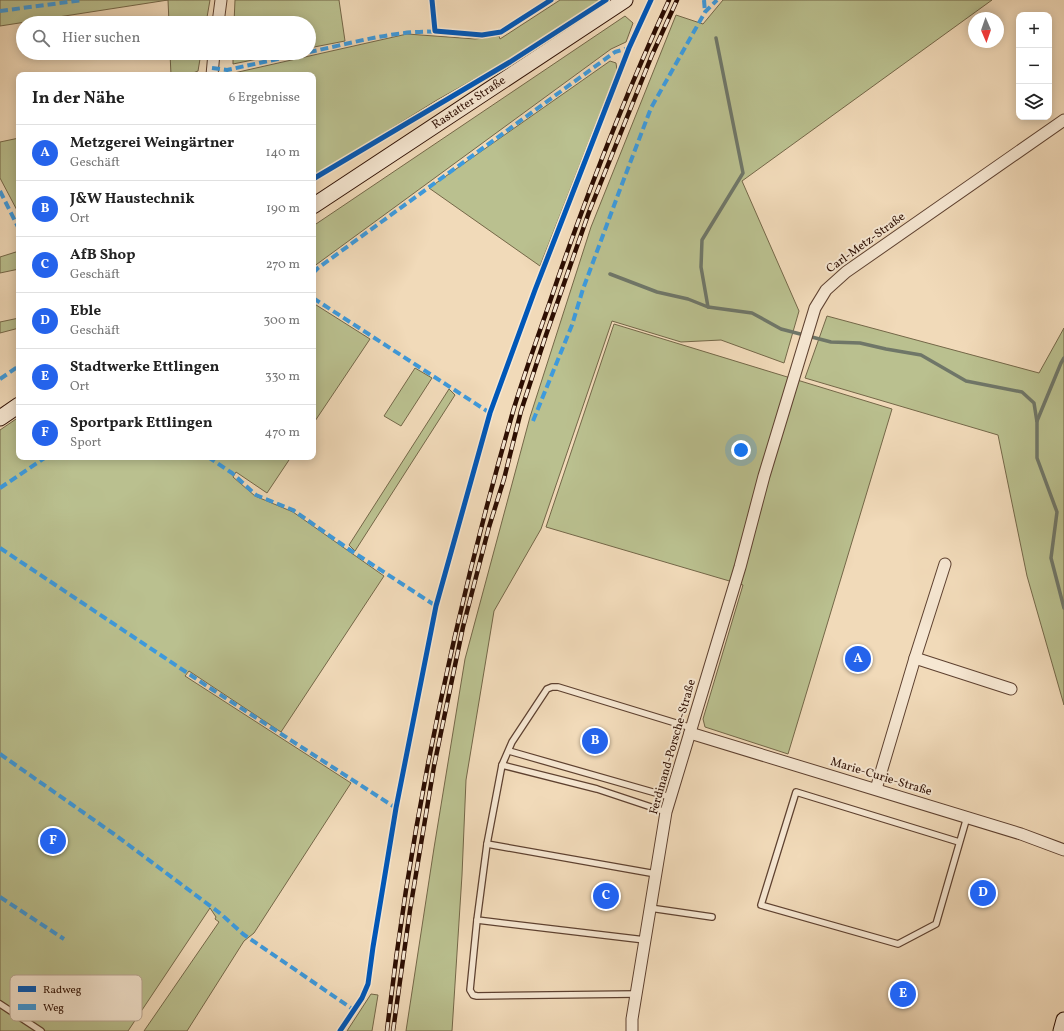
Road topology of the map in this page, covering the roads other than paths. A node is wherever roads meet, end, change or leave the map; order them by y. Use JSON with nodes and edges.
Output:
{"nodes":[{"id":1,"x":221,"y":0,"type":"edge"},
{"id":2,"x":623,"y":1,"type":"edge"},
{"id":3,"x":219,"y":16,"type":"edge"},
{"id":4,"x":213,"y":60,"type":"edge"},
{"id":5,"x":212,"y":72,"type":"edge"},
{"id":6,"x":1064,"y":120,"type":"edge"},
{"id":7,"x":316,"y":204,"type":"edge"},
{"id":8,"x":16,"y":407,"type":"edge"},
{"id":9,"x":0,"y":418,"type":"edge"},
{"id":10,"x":764,"y":476,"type":"joint"},
{"id":11,"x":945,"y":564,"type":"dead end"},
{"id":12,"x":915,"y":658,"type":"junction"},
{"id":13,"x":1011,"y":689,"type":"dead end"},
{"id":14,"x":691,"y":730,"type":"junction"},
{"id":15,"x":509,"y":751,"type":"junction"},
{"id":16,"x":502,"y":765,"type":"junction"},
{"id":17,"x":876,"y":789,"type":"junction"},
{"id":18,"x":670,"y":796,"type":"junction"},
{"id":19,"x":666,"y":812,"type":"junction"},
{"id":20,"x":967,"y":817,"type":"junction"},
{"id":21,"x":959,"y":842,"type":"junction"},
{"id":22,"x":487,"y":844,"type":"junction"},
{"id":23,"x":1064,"y":850,"type":"edge"},
{"id":24,"x":656,"y":874,"type":"junction"},
{"id":25,"x":650,"y":908,"type":"junction"},
{"id":26,"x":712,"y":917,"type":"dead end"},
{"id":27,"x":477,"y":920,"type":"junction"},
{"id":28,"x":645,"y":940,"type":"junction"},
{"id":29,"x":636,"y":994,"type":"junction"},
{"id":30,"x":0,"y":1004,"type":"edge"},
{"id":31,"x":10,"y":1011,"type":"edge"},
{"id":32,"x":1064,"y":1020,"type":"edge"},
{"id":33,"x":26,"y":1021,"type":"edge"},
{"id":34,"x":41,"y":1031,"type":"edge"},
{"id":35,"x":632,"y":1031,"type":"edge"},
{"id":36,"x":1061,"y":1031,"type":"edge"}],
"edges":[{"from":1,"to":3,"type":"street"},
{"from":2,"to":7,"type":"main road","name":"Rastatter Straße"},
{"from":4,"to":5,"type":"street"},
{"from":6,"to":10,"type":"street","name":"Carl-Metz-Straße"},
{"from":8,"to":9,"type":"main road"},
{"from":10,"to":14,"type":"street","name":"Ferdinand-Porsche-Straße"},
{"from":11,"to":12,"type":"street"},
{"from":12,"to":13,"type":"street"},
{"from":12,"to":17,"type":"street"},
{"from":14,"to":15,"type":"lane"},
{"from":14,"to":17,"type":"street","name":"Marie-Curie-Straße"},
{"from":14,"to":18,"type":"street","name":"Ferdinand-Porsche-Straße"},
{"from":15,"to":16,"type":"lane"},
{"from":15,"to":18,"type":"lane"},
{"from":16,"to":19,"type":"lane"},
{"from":16,"to":22,"type":"lane"},
{"from":17,"to":20,"type":"street","name":"Marie-Curie-Straße"},
{"from":18,"to":19,"type":"street","name":"Ferdinand-Porsche-Straße"},
{"from":19,"to":24,"type":"street","name":"Ferdinand-Porsche-Straße"},
{"from":20,"to":21,"type":"lane"},
{"from":20,"to":23,"type":"street","name":"Marie-Curie-Straße"},
{"from":21,"to":21,"type":"lane"},
{"from":22,"to":24,"type":"lane"},
{"from":22,"to":27,"type":"lane"},
{"from":24,"to":25,"type":"street","name":"Ferdinand-Porsche-Straße"},
{"from":25,"to":26,"type":"lane"},
{"from":25,"to":28,"type":"street","name":"Ferdinand-Porsche-Straße"},
{"from":27,"to":28,"type":"lane"},
{"from":27,"to":29,"type":"lane"},
{"from":28,"to":29,"type":"street","name":"Ferdinand-Porsche-Straße"},
{"from":29,"to":35,"type":"street","name":"Ferdinand-Porsche-Straße"},
{"from":30,"to":31,"type":"lane"},
{"from":32,"to":36,"type":"main road"},
{"from":33,"to":34,"type":"lane"}]}
